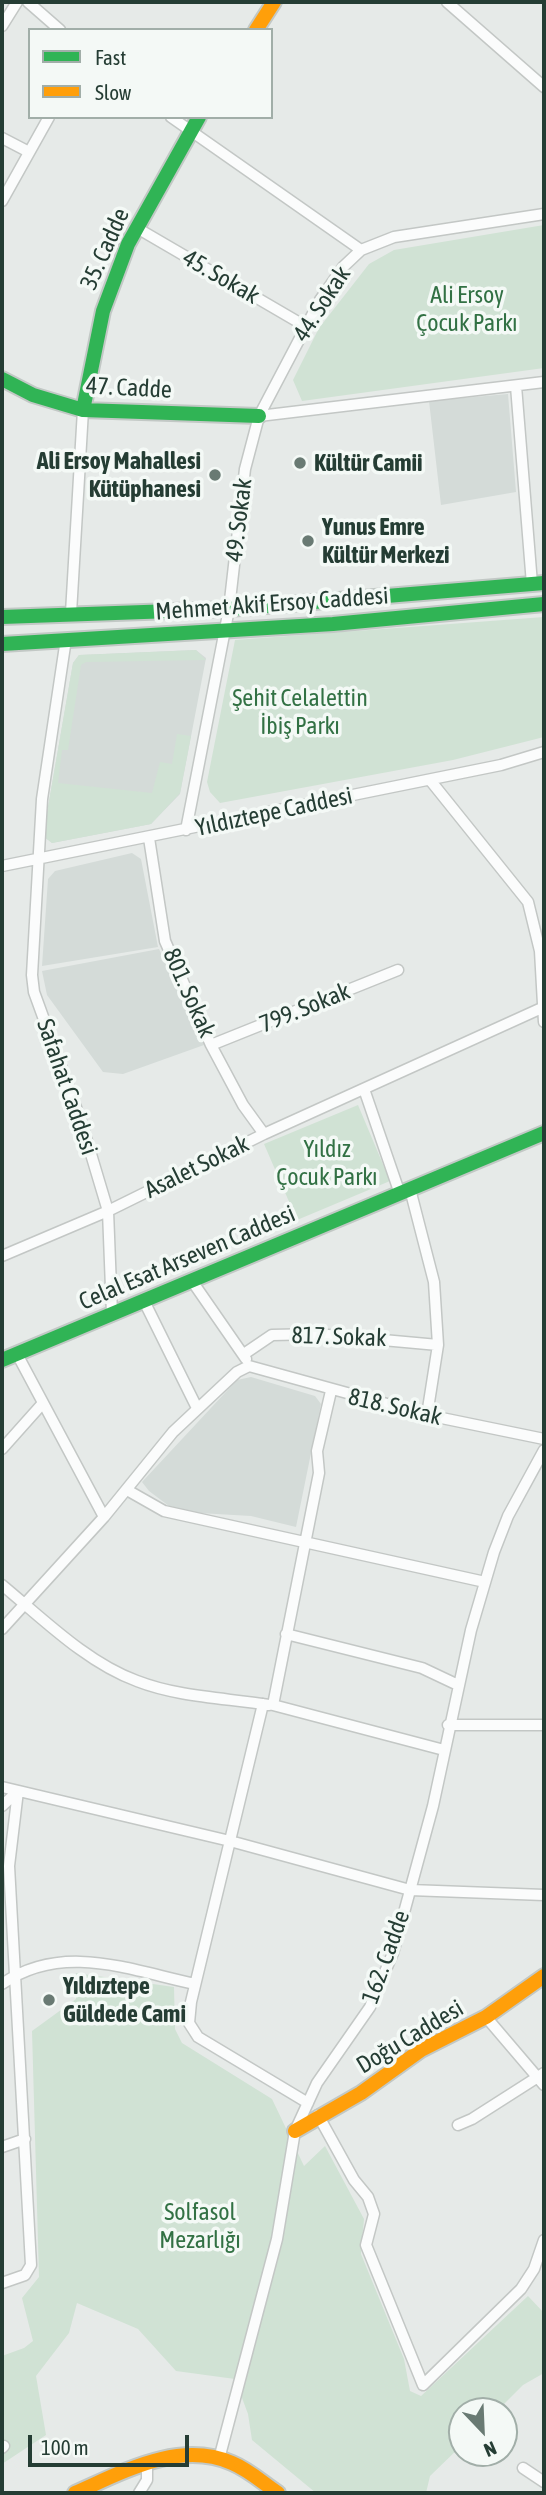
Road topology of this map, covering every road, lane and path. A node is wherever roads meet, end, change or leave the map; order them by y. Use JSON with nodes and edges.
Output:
{"nodes":[{"id":1,"x":17,"y":2,"type":"edge"},
{"id":2,"x":28,"y":2,"type":"edge"},
{"id":3,"x":274,"y":2,"type":"edge"},
{"id":4,"x":447,"y":2,"type":"edge"},
{"id":5,"x":2,"y":26,"type":"edge"},
{"id":6,"x":58,"y":28,"type":"edge"},
{"id":7,"x":257,"y":28,"type":"edge"},
{"id":8,"x":544,"y":88,"type":"edge"},
{"id":9,"x":48,"y":119,"type":"edge"},
{"id":10,"x":174,"y":119,"type":"edge"},
{"id":11,"x":198,"y":119,"type":"edge"},
{"id":12,"x":191,"y":130,"type":"junction"},
{"id":13,"x":2,"y":138,"type":"edge"},
{"id":14,"x":29,"y":152,"type":"junction"},
{"id":15,"x":2,"y":201,"type":"edge"},
{"id":16,"x":544,"y":214,"type":"edge"},
{"id":17,"x":137,"y":228,"type":"junction"},
{"id":18,"x":361,"y":250,"type":"junction"},
{"id":19,"x":305,"y":326,"type":"junction"},
{"id":20,"x":2,"y":379,"type":"edge"},
{"id":21,"x":544,"y":382,"type":"edge"},
{"id":22,"x":516,"y":386,"type":"junction"},
{"id":23,"x":83,"y":411,"type":"junction"},
{"id":24,"x":259,"y":416,"type":"junction"},
{"id":25,"x":538,"y":583,"type":"edge"},
{"id":26,"x":544,"y":604,"type":"edge"},
{"id":27,"x":229,"y":609,"type":"junction"},
{"id":28,"x":71,"y":613,"type":"junction"},
{"id":29,"x":2,"y":617,"type":"edge"},
{"id":30,"x":224,"y":629,"type":"junction"},
{"id":31,"x":66,"y":639,"type":"junction"},
{"id":32,"x":2,"y":644,"type":"edge"},
{"id":33,"x":544,"y":752,"type":"edge"},
{"id":34,"x":430,"y":779,"type":"junction"},
{"id":35,"x":186,"y":830,"type":"junction"},
{"id":36,"x":149,"y":838,"type":"junction"},
{"id":37,"x":36,"y":859,"type":"junction"},
{"id":38,"x":2,"y":866,"type":"edge"},
{"id":39,"x":398,"y":970,"type":"dead end"},
{"id":40,"x":543,"y":1007,"type":"edge"},
{"id":41,"x":544,"y":1022,"type":"edge"},
{"id":42,"x":211,"y":1045,"type":"junction"},
{"id":43,"x":365,"y":1089,"type":"junction"},
{"id":44,"x":544,"y":1133,"type":"edge"},
{"id":45,"x":264,"y":1134,"type":"junction"},
{"id":46,"x":405,"y":1191,"type":"junction"},
{"id":47,"x":108,"y":1211,"type":"junction"},
{"id":48,"x":2,"y":1256,"type":"edge"},
{"id":49,"x":192,"y":1281,"type":"junction"},
{"id":50,"x":144,"y":1301,"type":"junction"},
{"id":51,"x":112,"y":1314,"type":"junction"},
{"id":52,"x":438,"y":1345,"type":"junction"},
{"id":53,"x":17,"y":1354,"type":"junction"},
{"id":54,"x":244,"y":1354,"type":"junction"},
{"id":55,"x":2,"y":1360,"type":"edge"},
{"id":56,"x":249,"y":1366,"type":"junction"},
{"id":57,"x":331,"y":1391,"type":"junction"},
{"id":58,"x":43,"y":1403,"type":"junction"},
{"id":59,"x":197,"y":1408,"type":"junction"},
{"id":60,"x":427,"y":1415,"type":"junction"},
{"id":61,"x":544,"y":1439,"type":"edge"},
{"id":62,"x":2,"y":1449,"type":"edge"},
{"id":63,"x":544,"y":1450,"type":"edge"},
{"id":64,"x":127,"y":1490,"type":"junction"},
{"id":65,"x":104,"y":1517,"type":"junction"},
{"id":66,"x":303,"y":1542,"type":"junction"},
{"id":67,"x":485,"y":1582,"type":"junction"},
{"id":68,"x":2,"y":1585,"type":"edge"},
{"id":69,"x":25,"y":1604,"type":"junction"},
{"id":70,"x":2,"y":1629,"type":"edge"},
{"id":71,"x":286,"y":1634,"type":"junction"},
{"id":72,"x":458,"y":1685,"type":"junction"},
{"id":73,"x":268,"y":1705,"type":"junction"},
{"id":74,"x":448,"y":1725,"type":"junction"},
{"id":75,"x":544,"y":1726,"type":"edge"},
{"id":76,"x":444,"y":1750,"type":"junction"},
{"id":77,"x":2,"y":1787,"type":"edge"},
{"id":78,"x":19,"y":1791,"type":"junction"},
{"id":79,"x":2,"y":1806,"type":"edge"},
{"id":80,"x":230,"y":1841,"type":"junction"},
{"id":81,"x":410,"y":1890,"type":"junction"},
{"id":82,"x":544,"y":1895,"type":"edge"},
{"id":83,"x":17,"y":1974,"type":"junction"},
{"id":84,"x":544,"y":1976,"type":"edge"},
{"id":85,"x":2,"y":1984,"type":"edge"},
{"id":86,"x":195,"y":1984,"type":"junction"},
{"id":87,"x":486,"y":2017,"type":"junction"},
{"id":88,"x":542,"y":2079,"type":"edge"},
{"id":89,"x":308,"y":2103,"type":"junction"},
{"id":90,"x":318,"y":2115,"type":"junction"},
{"id":91,"x":458,"y":2125,"type":"dead end"},
{"id":92,"x":295,"y":2131,"type":"junction"},
{"id":93,"x":25,"y":2138,"type":"junction"},
{"id":94,"x":2,"y":2147,"type":"edge"},
{"id":95,"x":544,"y":2240,"type":"edge"},
{"id":96,"x":2,"y":2283,"type":"edge"},
{"id":97,"x":219,"y":2459,"type":"junction"},
{"id":98,"x":147,"y":2464,"type":"junction"},
{"id":99,"x":523,"y":2468,"type":"dead end"},
{"id":100,"x":544,"y":2482,"type":"edge"},
{"id":101,"x":75,"y":2493,"type":"edge"},
{"id":102,"x":139,"y":2493,"type":"edge"},
{"id":103,"x":278,"y":2493,"type":"edge"}],
"edges":[{"from":1,"to":5,"type":"street"},
{"from":2,"to":6,"type":"street"},
{"from":3,"to":7,"type":"main road"},
{"from":4,"to":8,"type":"street"},
{"from":9,"to":14,"type":"street"},
{"from":10,"to":12,"type":"street"},
{"from":11,"to":12,"type":"main road","name":"35. Cadde"},
{"from":12,"to":17,"type":"main road","name":"35. Cadde"},
{"from":12,"to":18,"type":"street"},
{"from":13,"to":14,"type":"street"},
{"from":14,"to":15,"type":"street"},
{"from":16,"to":18,"type":"street","name":"44. Sokak"},
{"from":17,"to":19,"type":"street","name":"45. Sokak"},
{"from":17,"to":23,"type":"main road","name":"35. Cadde"},
{"from":18,"to":19,"type":"street","name":"44. Sokak"},
{"from":19,"to":24,"type":"street","name":"44. Sokak"},
{"from":20,"to":23,"type":"main road","name":"47. Cadde"},
{"from":21,"to":22,"type":"street"},
{"from":22,"to":24,"type":"street"},
{"from":22,"to":25,"type":"street"},
{"from":23,"to":24,"type":"main road","name":"47. Cadde"},
{"from":23,"to":28,"type":"street"},
{"from":24,"to":27,"type":"street","name":"49. Sokak"},
{"from":25,"to":27,"type":"main road","name":"Mehmet Akif Ersoy Caddesi"},
{"from":26,"to":30,"type":"main road","name":"Mehmet Akif Ersoy Caddesi"},
{"from":27,"to":28,"type":"main road","name":"Mehmet Akif Ersoy Caddesi"},
{"from":27,"to":30,"type":"street","name":"49. Sokak"},
{"from":28,"to":29,"type":"main road","name":"Mehmet Akif Ersoy Caddesi"},
{"from":30,"to":31,"type":"main road","name":"Mehmet Akif Ersoy Caddesi"},
{"from":30,"to":35,"type":"street","name":"49. Sokak"},
{"from":31,"to":32,"type":"main road","name":"Mehmet Akif Ersoy Caddesi"},
{"from":31,"to":37,"type":"street","name":"Safahat Caddesi"},
{"from":33,"to":34,"type":"street","name":"Yıldıztepe Caddesi"},
{"from":34,"to":35,"type":"street","name":"Yıldıztepe Caddesi"},
{"from":34,"to":40,"type":"street"},
{"from":35,"to":36,"type":"street","name":"Yıldıztepe Caddesi"},
{"from":36,"to":37,"type":"street","name":"Yıldıztepe Caddesi"},
{"from":36,"to":42,"type":"street","name":"801. Sokak"},
{"from":37,"to":38,"type":"street","name":"Yıldıztepe Caddesi"},
{"from":37,"to":47,"type":"street","name":"Safahat Caddesi"},
{"from":39,"to":42,"type":"street","name":"799. Sokak"},
{"from":40,"to":41,"type":"street"},
{"from":40,"to":43,"type":"street","name":"Asalet Sokak"},
{"from":42,"to":45,"type":"street","name":"801. Sokak"},
{"from":43,"to":45,"type":"street","name":"Asalet Sokak"},
{"from":43,"to":46,"type":"street"},
{"from":44,"to":46,"type":"main road","name":"Celal Esat Arseven Caddesi"},
{"from":45,"to":47,"type":"street","name":"Asalet Sokak"},
{"from":46,"to":49,"type":"main road","name":"Celal Esat Arseven Caddesi"},
{"from":46,"to":52,"type":"street"},
{"from":47,"to":48,"type":"street","name":"Asalet Sokak"},
{"from":47,"to":51,"type":"street","name":"Safahat Caddesi"},
{"from":49,"to":50,"type":"main road","name":"Celal Esat Arseven Caddesi"},
{"from":49,"to":54,"type":"street"},
{"from":50,"to":51,"type":"main road","name":"Celal Esat Arseven Caddesi"},
{"from":50,"to":59,"type":"street"},
{"from":51,"to":53,"type":"main road","name":"Celal Esat Arseven Caddesi"},
{"from":52,"to":54,"type":"street","name":"817. Sokak"},
{"from":52,"to":60,"type":"street"},
{"from":53,"to":55,"type":"main road","name":"Celal Esat Arseven Caddesi"},
{"from":53,"to":58,"type":"street"},
{"from":54,"to":56,"type":"street"},
{"from":56,"to":57,"type":"street","name":"818. Sokak"},
{"from":56,"to":59,"type":"street"},
{"from":57,"to":60,"type":"street","name":"818. Sokak"},
{"from":57,"to":66,"type":"street"},
{"from":58,"to":62,"type":"street"},
{"from":58,"to":65,"type":"street"},
{"from":59,"to":64,"type":"street"},
{"from":60,"to":61,"type":"street","name":"818. Sokak"},
{"from":63,"to":67,"type":"street","name":"162. Cadde"},
{"from":64,"to":65,"type":"street"},
{"from":64,"to":66,"type":"street"},
{"from":65,"to":69,"type":"street"},
{"from":66,"to":67,"type":"street"},
{"from":66,"to":71,"type":"street"},
{"from":67,"to":72,"type":"street","name":"162. Cadde"},
{"from":68,"to":69,"type":"street"},
{"from":69,"to":70,"type":"street"},
{"from":69,"to":73,"type":"street"},
{"from":71,"to":72,"type":"street"},
{"from":71,"to":73,"type":"street"},
{"from":72,"to":74,"type":"street","name":"162. Cadde"},
{"from":73,"to":76,"type":"street"},
{"from":73,"to":80,"type":"street"},
{"from":74,"to":75,"type":"street"},
{"from":74,"to":76,"type":"street","name":"162. Cadde"},
{"from":76,"to":81,"type":"street","name":"162. Cadde"},
{"from":77,"to":78,"type":"street"},
{"from":78,"to":79,"type":"street"},
{"from":78,"to":80,"type":"street"},
{"from":78,"to":83,"type":"street"},
{"from":80,"to":81,"type":"street"},
{"from":80,"to":86,"type":"street"},
{"from":81,"to":82,"type":"street"},
{"from":81,"to":89,"type":"street","name":"162. Cadde"},
{"from":83,"to":85,"type":"street"},
{"from":83,"to":86,"type":"street"},
{"from":83,"to":93,"type":"street"},
{"from":84,"to":87,"type":"main road","name":"Doğu Caddesi"},
{"from":86,"to":89,"type":"street"},
{"from":87,"to":88,"type":"street"},
{"from":87,"to":90,"type":"main road","name":"Doğu Caddesi"},
{"from":88,"to":91,"type":"street"},
{"from":89,"to":92,"type":"street","name":"162. Cadde"},
{"from":90,"to":92,"type":"main road","name":"Doğu Caddesi"},
{"from":90,"to":95,"type":"street"},
{"from":92,"to":97,"type":"street","name":"162. Cadde"},
{"from":93,"to":94,"type":"street"},
{"from":93,"to":96,"type":"street"},
{"from":97,"to":98,"type":"main road"},
{"from":97,"to":103,"type":"main road"},
{"from":98,"to":101,"type":"main road"},
{"from":98,"to":102,"type":"street"},
{"from":99,"to":100,"type":"street"}]}
